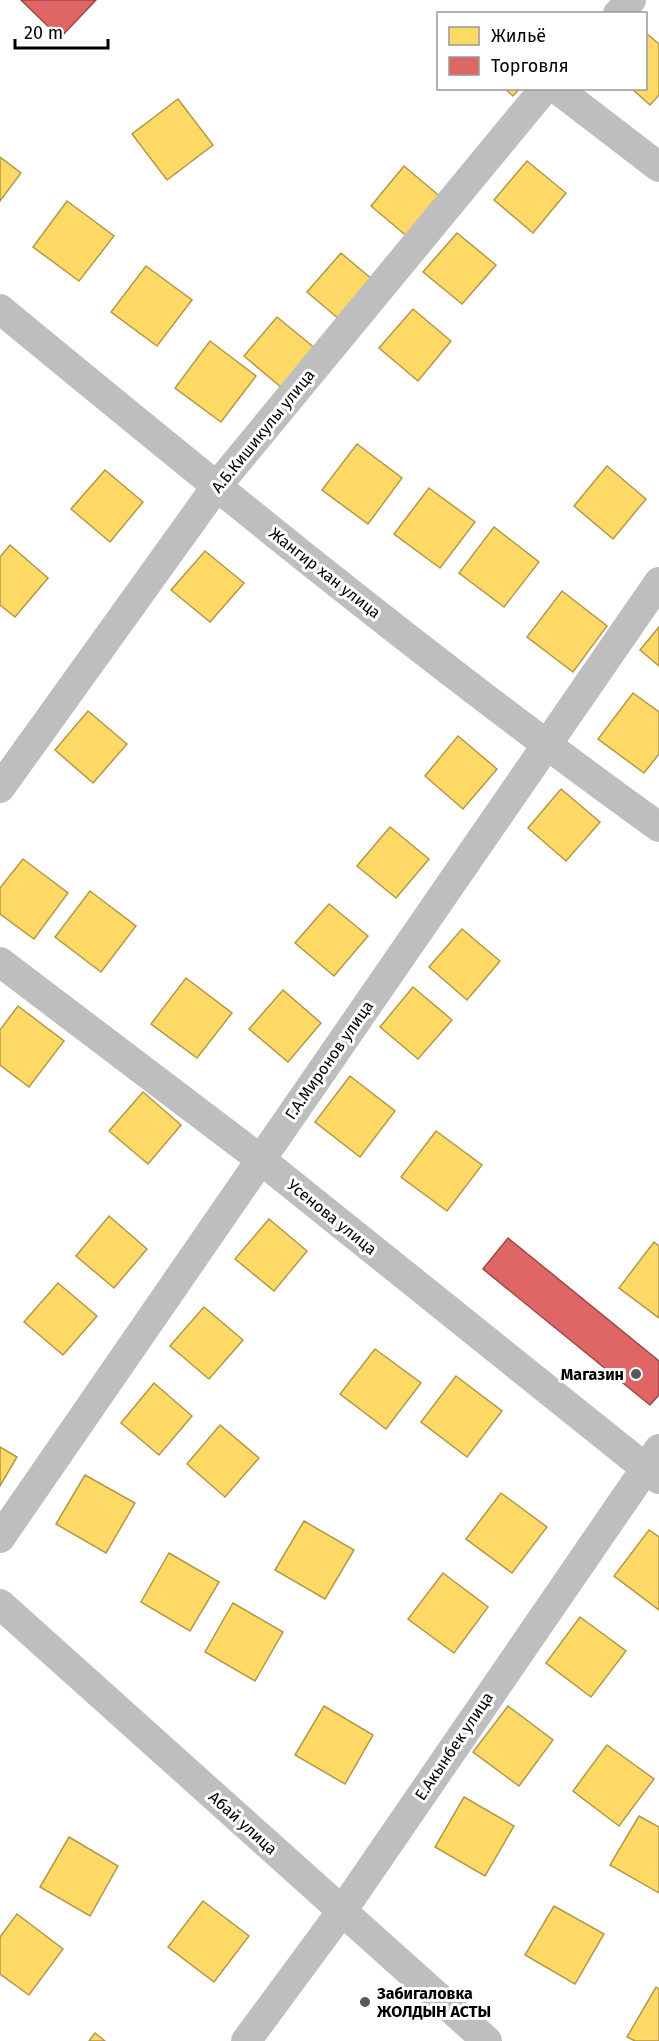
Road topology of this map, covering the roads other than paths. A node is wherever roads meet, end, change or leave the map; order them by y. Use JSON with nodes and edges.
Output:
{"nodes":[{"id":1,"x":631,"y":0,"type":"edge"},
{"id":2,"x":620,"y":12,"type":"edge"},
{"id":3,"x":543,"y":90,"type":"edge"},
{"id":4,"x":559,"y":90,"type":"edge"},
{"id":5,"x":659,"y":167,"type":"edge"},
{"id":6,"x":0,"y":309,"type":"edge"},
{"id":7,"x":216,"y":487,"type":"junction"},
{"id":8,"x":659,"y":582,"type":"edge"},
{"id":9,"x":547,"y":747,"type":"junction"},
{"id":10,"x":0,"y":788,"type":"edge"},
{"id":11,"x":659,"y":827,"type":"edge"},
{"id":12,"x":0,"y":962,"type":"edge"},
{"id":13,"x":260,"y":1159,"type":"junction"},
{"id":14,"x":654,"y":1465,"type":"edge"},
{"id":15,"x":0,"y":1538,"type":"edge"},
{"id":16,"x":0,"y":1604,"type":"edge"},
{"id":17,"x":342,"y":1911,"type":"junction"},
{"id":18,"x":246,"y":2041,"type":"edge"},
{"id":19,"x":487,"y":2041,"type":"edge"}],
"edges":[{"from":1,"to":2,"type":"street"},
{"from":3,"to":7,"type":"street","name":"А.Б.Кишикулы улица"},
{"from":4,"to":5,"type":"street"},
{"from":6,"to":7,"type":"street","name":"Жангир хан улица"},
{"from":7,"to":9,"type":"street","name":"Жангир хан улица"},
{"from":7,"to":10,"type":"street","name":"А.Б.Кишикулы улица"},
{"from":8,"to":9,"type":"street","name":"Г.А.Миронов улица"},
{"from":9,"to":11,"type":"street","name":"Жангир хан улица"},
{"from":9,"to":13,"type":"street","name":"Г.А.Миронов улица"},
{"from":12,"to":13,"type":"street","name":"Усенова улица"},
{"from":13,"to":14,"type":"street","name":"Усенова улица"},
{"from":13,"to":15,"type":"street","name":"Г.А.Миронов улица"},
{"from":14,"to":17,"type":"street","name":"Е.Акынбек улица"},
{"from":16,"to":17,"type":"street","name":"Абай улица"},
{"from":17,"to":18,"type":"street","name":"Е.Акынбек улица"},
{"from":17,"to":19,"type":"street","name":"Абай улица"}]}
